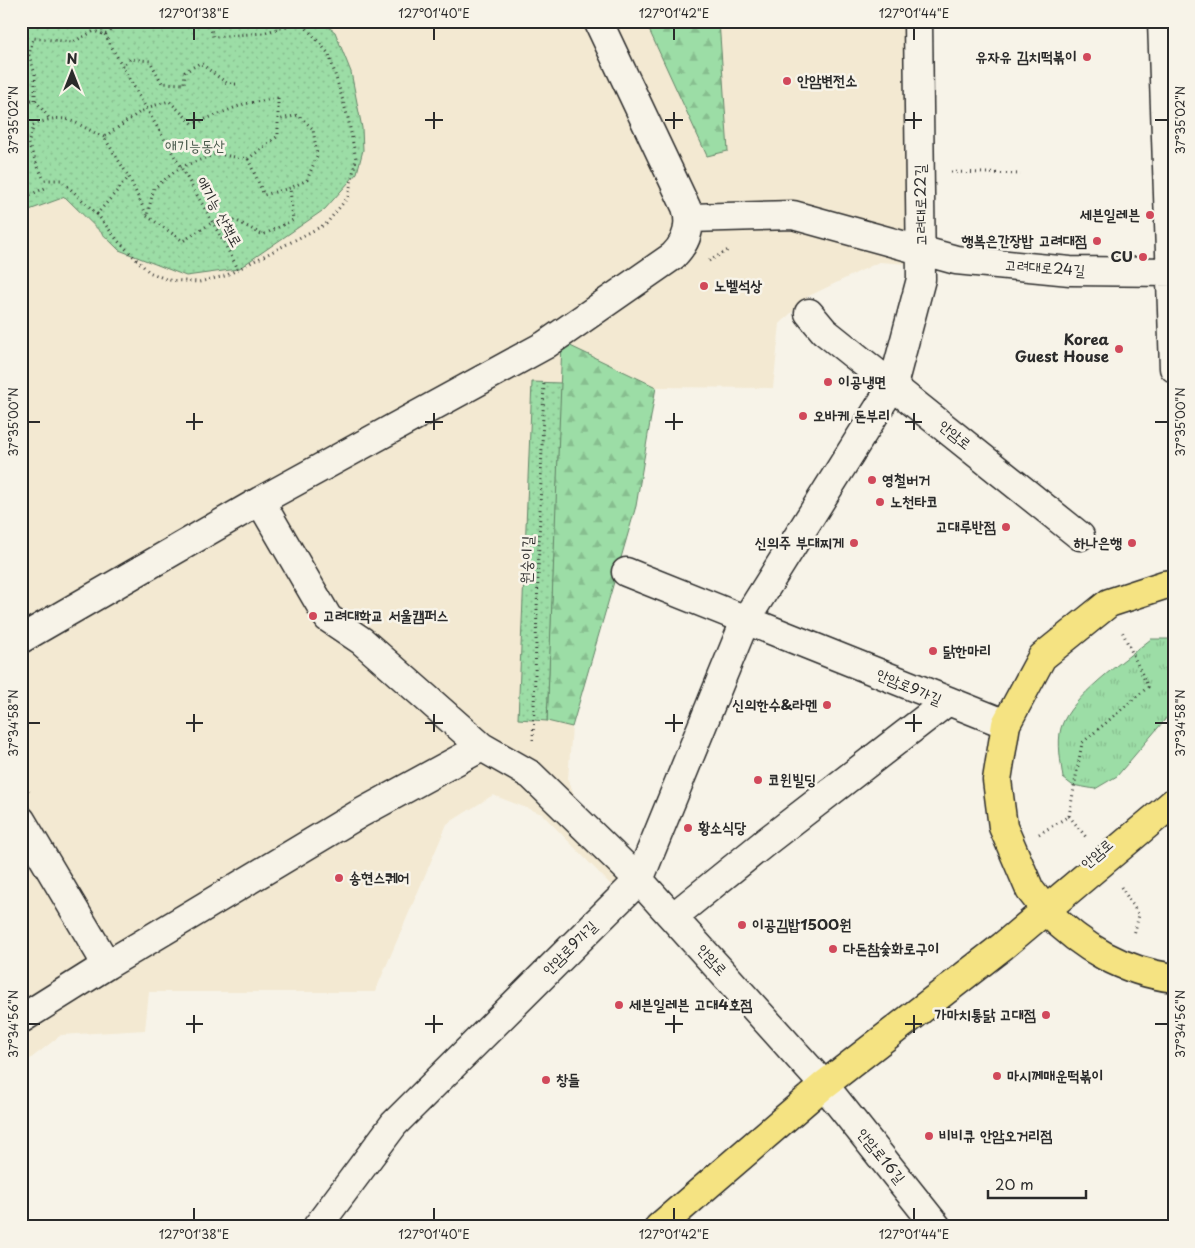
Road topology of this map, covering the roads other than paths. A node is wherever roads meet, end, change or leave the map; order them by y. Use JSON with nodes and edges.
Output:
{"nodes":[{"id":1,"x":598,"y":21,"type":"edge"},
{"id":2,"x":918,"y":21,"type":"edge"},
{"id":3,"x":1162,"y":21,"type":"edge"},
{"id":4,"x":690,"y":218,"type":"junction"},
{"id":5,"x":922,"y":252,"type":"junction"},
{"id":6,"x":1172,"y":271,"type":"edge"},
{"id":7,"x":809,"y":313,"type":"dead end"},
{"id":8,"x":1174,"y":368,"type":"edge"},
{"id":9,"x":893,"y":385,"type":"junction"},
{"id":10,"x":260,"y":501,"type":"junction"},
{"id":11,"x":1080,"y":536,"type":"dead end"},
{"id":12,"x":626,"y":572,"type":"dead end"},
{"id":13,"x":1174,"y":584,"type":"edge"},
{"id":14,"x":745,"y":621,"type":"junction"},
{"id":15,"x":21,"y":639,"type":"edge"},
{"id":16,"x":948,"y":701,"type":"junction"},
{"id":17,"x":1006,"y":724,"type":"junction"},
{"id":18,"x":482,"y":747,"type":"junction"},
{"id":19,"x":1174,"y":787,"type":"edge"},
{"id":20,"x":1174,"y":802,"type":"edge"},
{"id":21,"x":21,"y":820,"type":"edge"},
{"id":22,"x":639,"y":880,"type":"junction"},
{"id":23,"x":1043,"y":908,"type":"junction"},
{"id":24,"x":673,"y":917,"type":"junction"},
{"id":25,"x":107,"y":965,"type":"junction"},
{"id":26,"x":1174,"y":978,"type":"edge"},
{"id":27,"x":21,"y":1019,"type":"edge"},
{"id":28,"x":824,"y":1085,"type":"junction"},
{"id":29,"x":925,"y":1222,"type":"edge"},
{"id":30,"x":317,"y":1227,"type":"edge"},
{"id":31,"x":659,"y":1227,"type":"edge"}],
"edges":[{"from":1,"to":4,"type":"street"},
{"from":2,"to":5,"type":"street","name":"고려대로22길"},
{"from":3,"to":6,"type":"street"},
{"from":4,"to":5,"type":"street","name":"고려대로24길"},
{"from":4,"to":10,"type":"street"},
{"from":5,"to":6,"type":"street","name":"고려대로24길"},
{"from":5,"to":9,"type":"street","name":"고려대로22길"},
{"from":6,"to":8,"type":"street"},
{"from":7,"to":9,"type":"street","name":"안암로"},
{"from":9,"to":11,"type":"street","name":"안암로"},
{"from":9,"to":14,"type":"street","name":"안암로9가길"},
{"from":10,"to":15,"type":"street"},
{"from":10,"to":18,"type":"street","name":"안암로"},
{"from":12,"to":14,"type":"street","name":"안암로9가길"},
{"from":13,"to":17,"type":"main road"},
{"from":14,"to":16,"type":"street","name":"안암로9가길"},
{"from":14,"to":22,"type":"street","name":"안암로9가길"},
{"from":16,"to":17,"type":"street"},
{"from":16,"to":24,"type":"street","name":"안암로9가길"},
{"from":17,"to":23,"type":"main road"},
{"from":18,"to":22,"type":"street","name":"안암로"},
{"from":18,"to":25,"type":"street"},
{"from":19,"to":23,"type":"main road","name":"안암로"},
{"from":20,"to":23,"type":"main road","name":"안암로"},
{"from":21,"to":25,"type":"street"},
{"from":22,"to":24,"type":"street","name":"안암로"},
{"from":22,"to":30,"type":"street","name":"안암로9가길"},
{"from":23,"to":26,"type":"main road"},
{"from":23,"to":28,"type":"main road","name":"안암로"},
{"from":24,"to":28,"type":"street","name":"안암로"},
{"from":25,"to":27,"type":"street"},
{"from":28,"to":29,"type":"street","name":"안암로16길"},
{"from":28,"to":31,"type":"main road","name":"안암로"}]}
